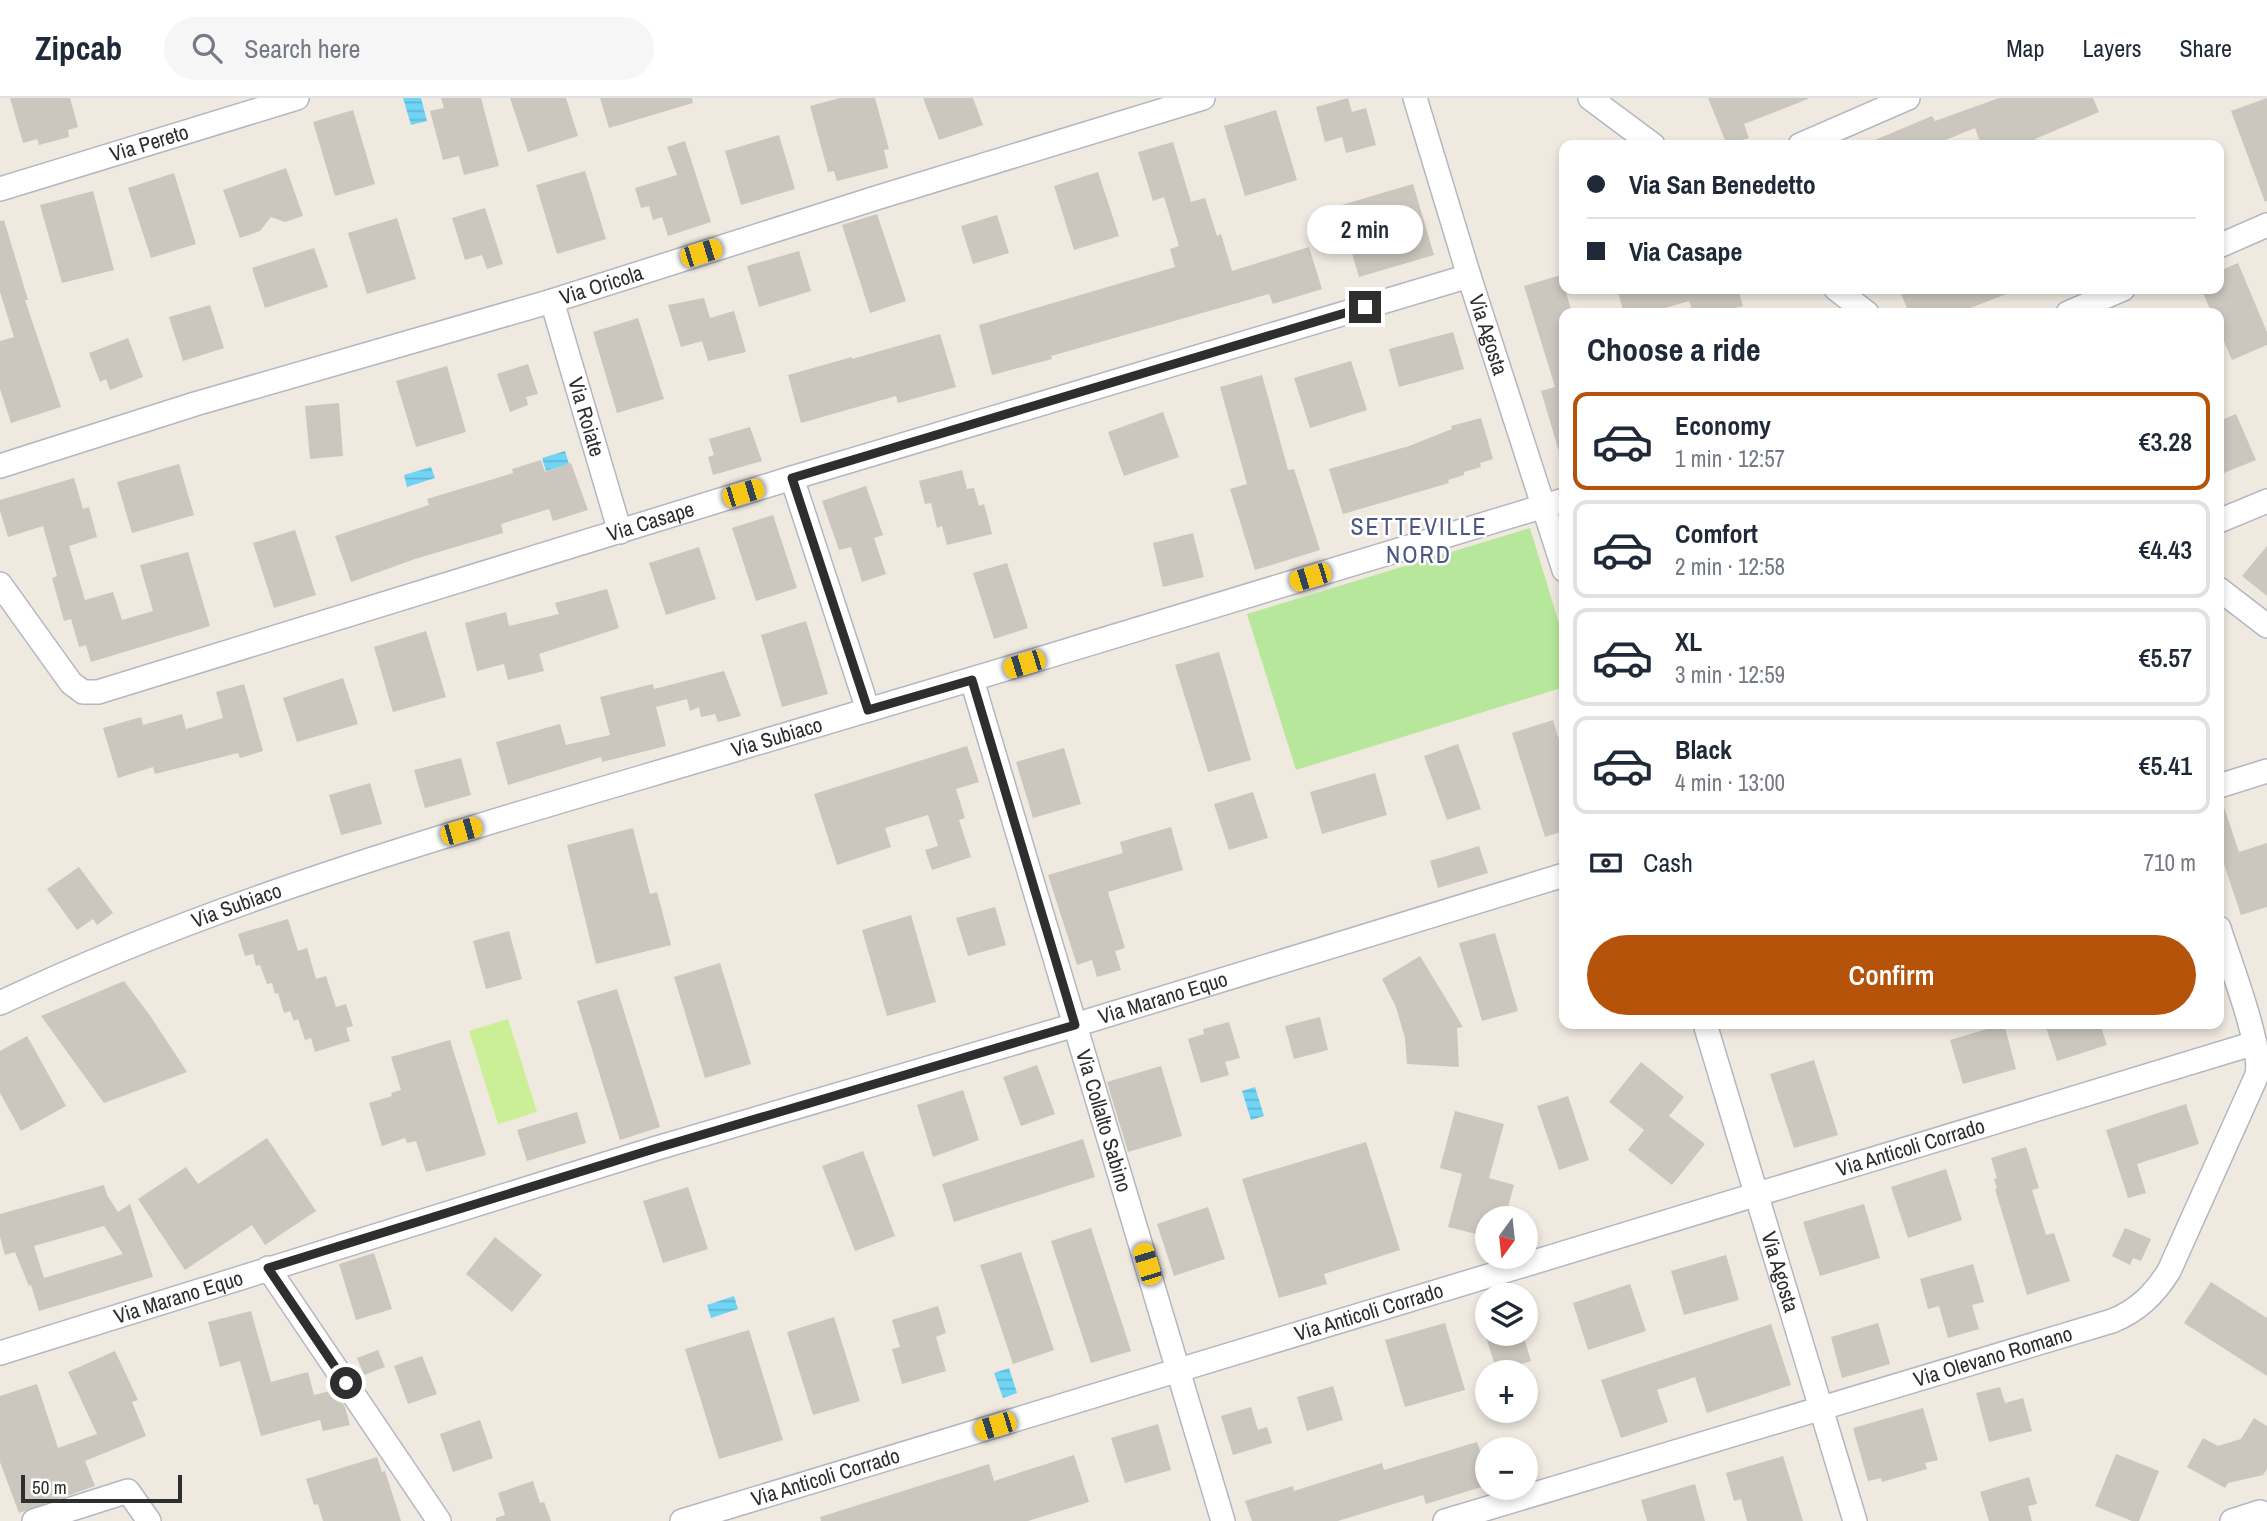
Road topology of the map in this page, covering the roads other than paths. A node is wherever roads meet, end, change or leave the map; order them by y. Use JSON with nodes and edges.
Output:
{"nodes":[{"id":1,"x":297,"y":98,"type":"edge"},
{"id":2,"x":1203,"y":98,"type":"edge"},
{"id":3,"x":1415,"y":98,"type":"edge"},
{"id":4,"x":1590,"y":98,"type":"edge"},
{"id":5,"x":1908,"y":98,"type":"edge"},
{"id":6,"x":1646,"y":140,"type":"edge"},
{"id":7,"x":1811,"y":140,"type":"edge"},
{"id":8,"x":0,"y":189,"type":"edge"},
{"id":9,"x":2267,"y":225,"type":"edge"},
{"id":10,"x":2224,"y":244,"type":"edge"},
{"id":11,"x":1469,"y":276,"type":"junction"},
{"id":12,"x":1842,"y":294,"type":"edge"},
{"id":13,"x":2112,"y":294,"type":"edge"},
{"id":14,"x":552,"y":301,"type":"junction"},
{"id":15,"x":1861,"y":308,"type":"edge"},
{"id":16,"x":2079,"y":308,"type":"edge"},
{"id":17,"x":0,"y":466,"type":"edge"},
{"id":18,"x":792,"y":478,"type":"junction"},
{"id":19,"x":2267,"y":501,"type":"edge"},
{"id":20,"x":1554,"y":503,"type":"edge"},
{"id":21,"x":2224,"y":519,"type":"edge"},
{"id":22,"x":620,"y":532,"type":"junction"},
{"id":23,"x":1559,"y":536,"type":"edge"},
{"id":24,"x":0,"y":584,"type":"edge"},
{"id":25,"x":2224,"y":593,"type":"edge"},
{"id":26,"x":2267,"y":626,"type":"edge"},
{"id":27,"x":972,"y":680,"type":"junction"},
{"id":28,"x":868,"y":710,"type":"junction"},
{"id":29,"x":2267,"y":771,"type":"edge"},
{"id":30,"x":2224,"y":784,"type":"edge"},
{"id":31,"x":1559,"y":877,"type":"edge"},
{"id":32,"x":2224,"y":944,"type":"edge"},
{"id":33,"x":0,"y":1003,"type":"edge"},
{"id":34,"x":1075,"y":1025,"type":"junction"},
{"id":35,"x":1707,"y":1029,"type":"edge"},
{"id":36,"x":2255,"y":1043,"type":"junction"},
{"id":37,"x":1756,"y":1193,"type":"junction"},
{"id":38,"x":268,"y":1268,"type":"junction"},
{"id":39,"x":0,"y":1353,"type":"edge"},
{"id":40,"x":1178,"y":1370,"type":"junction"},
{"id":41,"x":1821,"y":1407,"type":"junction"},
{"id":42,"x":2260,"y":1512,"type":"dead end"},
{"id":43,"x":34,"y":1521,"type":"edge"},
{"id":44,"x":149,"y":1521,"type":"edge"},
{"id":45,"x":439,"y":1521,"type":"edge"},
{"id":46,"x":682,"y":1521,"type":"edge"},
{"id":47,"x":1223,"y":1521,"type":"edge"},
{"id":48,"x":1446,"y":1521,"type":"edge"},
{"id":49,"x":1855,"y":1521,"type":"edge"},
{"id":50,"x":2232,"y":1521,"type":"edge"}],
"edges":[{"from":1,"to":8,"type":"street","name":"Via Pereto"},
{"from":2,"to":14,"type":"street","name":"Via Oricola"},
{"from":3,"to":11,"type":"street","name":"Via Agosta"},
{"from":4,"to":6,"type":"street"},
{"from":5,"to":7,"type":"street"},
{"from":9,"to":10,"type":"street"},
{"from":11,"to":18,"type":"street","name":"Via Casape"},
{"from":11,"to":20,"type":"street","name":"Via Agosta"},
{"from":12,"to":15,"type":"street"},
{"from":13,"to":16,"type":"street"},
{"from":14,"to":17,"type":"street","name":"Via Oricola"},
{"from":14,"to":22,"type":"street","name":"Via Roiate"},
{"from":18,"to":22,"type":"street","name":"Via Casape"},
{"from":18,"to":28,"type":"street"},
{"from":19,"to":21,"type":"street"},
{"from":20,"to":23,"type":"street","name":"Via Agosta"},
{"from":20,"to":27,"type":"street","name":"Via Subiaco"},
{"from":22,"to":24,"type":"street","name":"Via Casape"},
{"from":25,"to":26,"type":"street"},
{"from":27,"to":28,"type":"street","name":"Via Subiaco"},
{"from":27,"to":34,"type":"street","name":"Via Collalto Sabino"},
{"from":28,"to":33,"type":"street","name":"Via Subiaco"},
{"from":29,"to":30,"type":"street"},
{"from":31,"to":34,"type":"street","name":"Via Marano Equo"},
{"from":32,"to":36,"type":"street","name":"Via Olevano Romano"},
{"from":34,"to":38,"type":"street","name":"Via Marano Equo"},
{"from":34,"to":40,"type":"street","name":"Via Collalto Sabino"},
{"from":35,"to":37,"type":"street","name":"Via Agosta"},
{"from":36,"to":37,"type":"street","name":"Via Anticoli Corrado"},
{"from":36,"to":41,"type":"street","name":"Via Olevano Romano"},
{"from":37,"to":40,"type":"street","name":"Via Anticoli Corrado"},
{"from":37,"to":41,"type":"street","name":"Via Agosta"},
{"from":38,"to":39,"type":"street","name":"Via Marano Equo"},
{"from":38,"to":45,"type":"street"},
{"from":40,"to":46,"type":"street","name":"Via Anticoli Corrado"},
{"from":40,"to":47,"type":"street","name":"Via Collalto Sabino"},
{"from":41,"to":48,"type":"street","name":"Via Olevano Romano"},
{"from":41,"to":49,"type":"street","name":"Via Agosta"},
{"from":42,"to":50,"type":"street"},
{"from":43,"to":44,"type":"street"}]}
